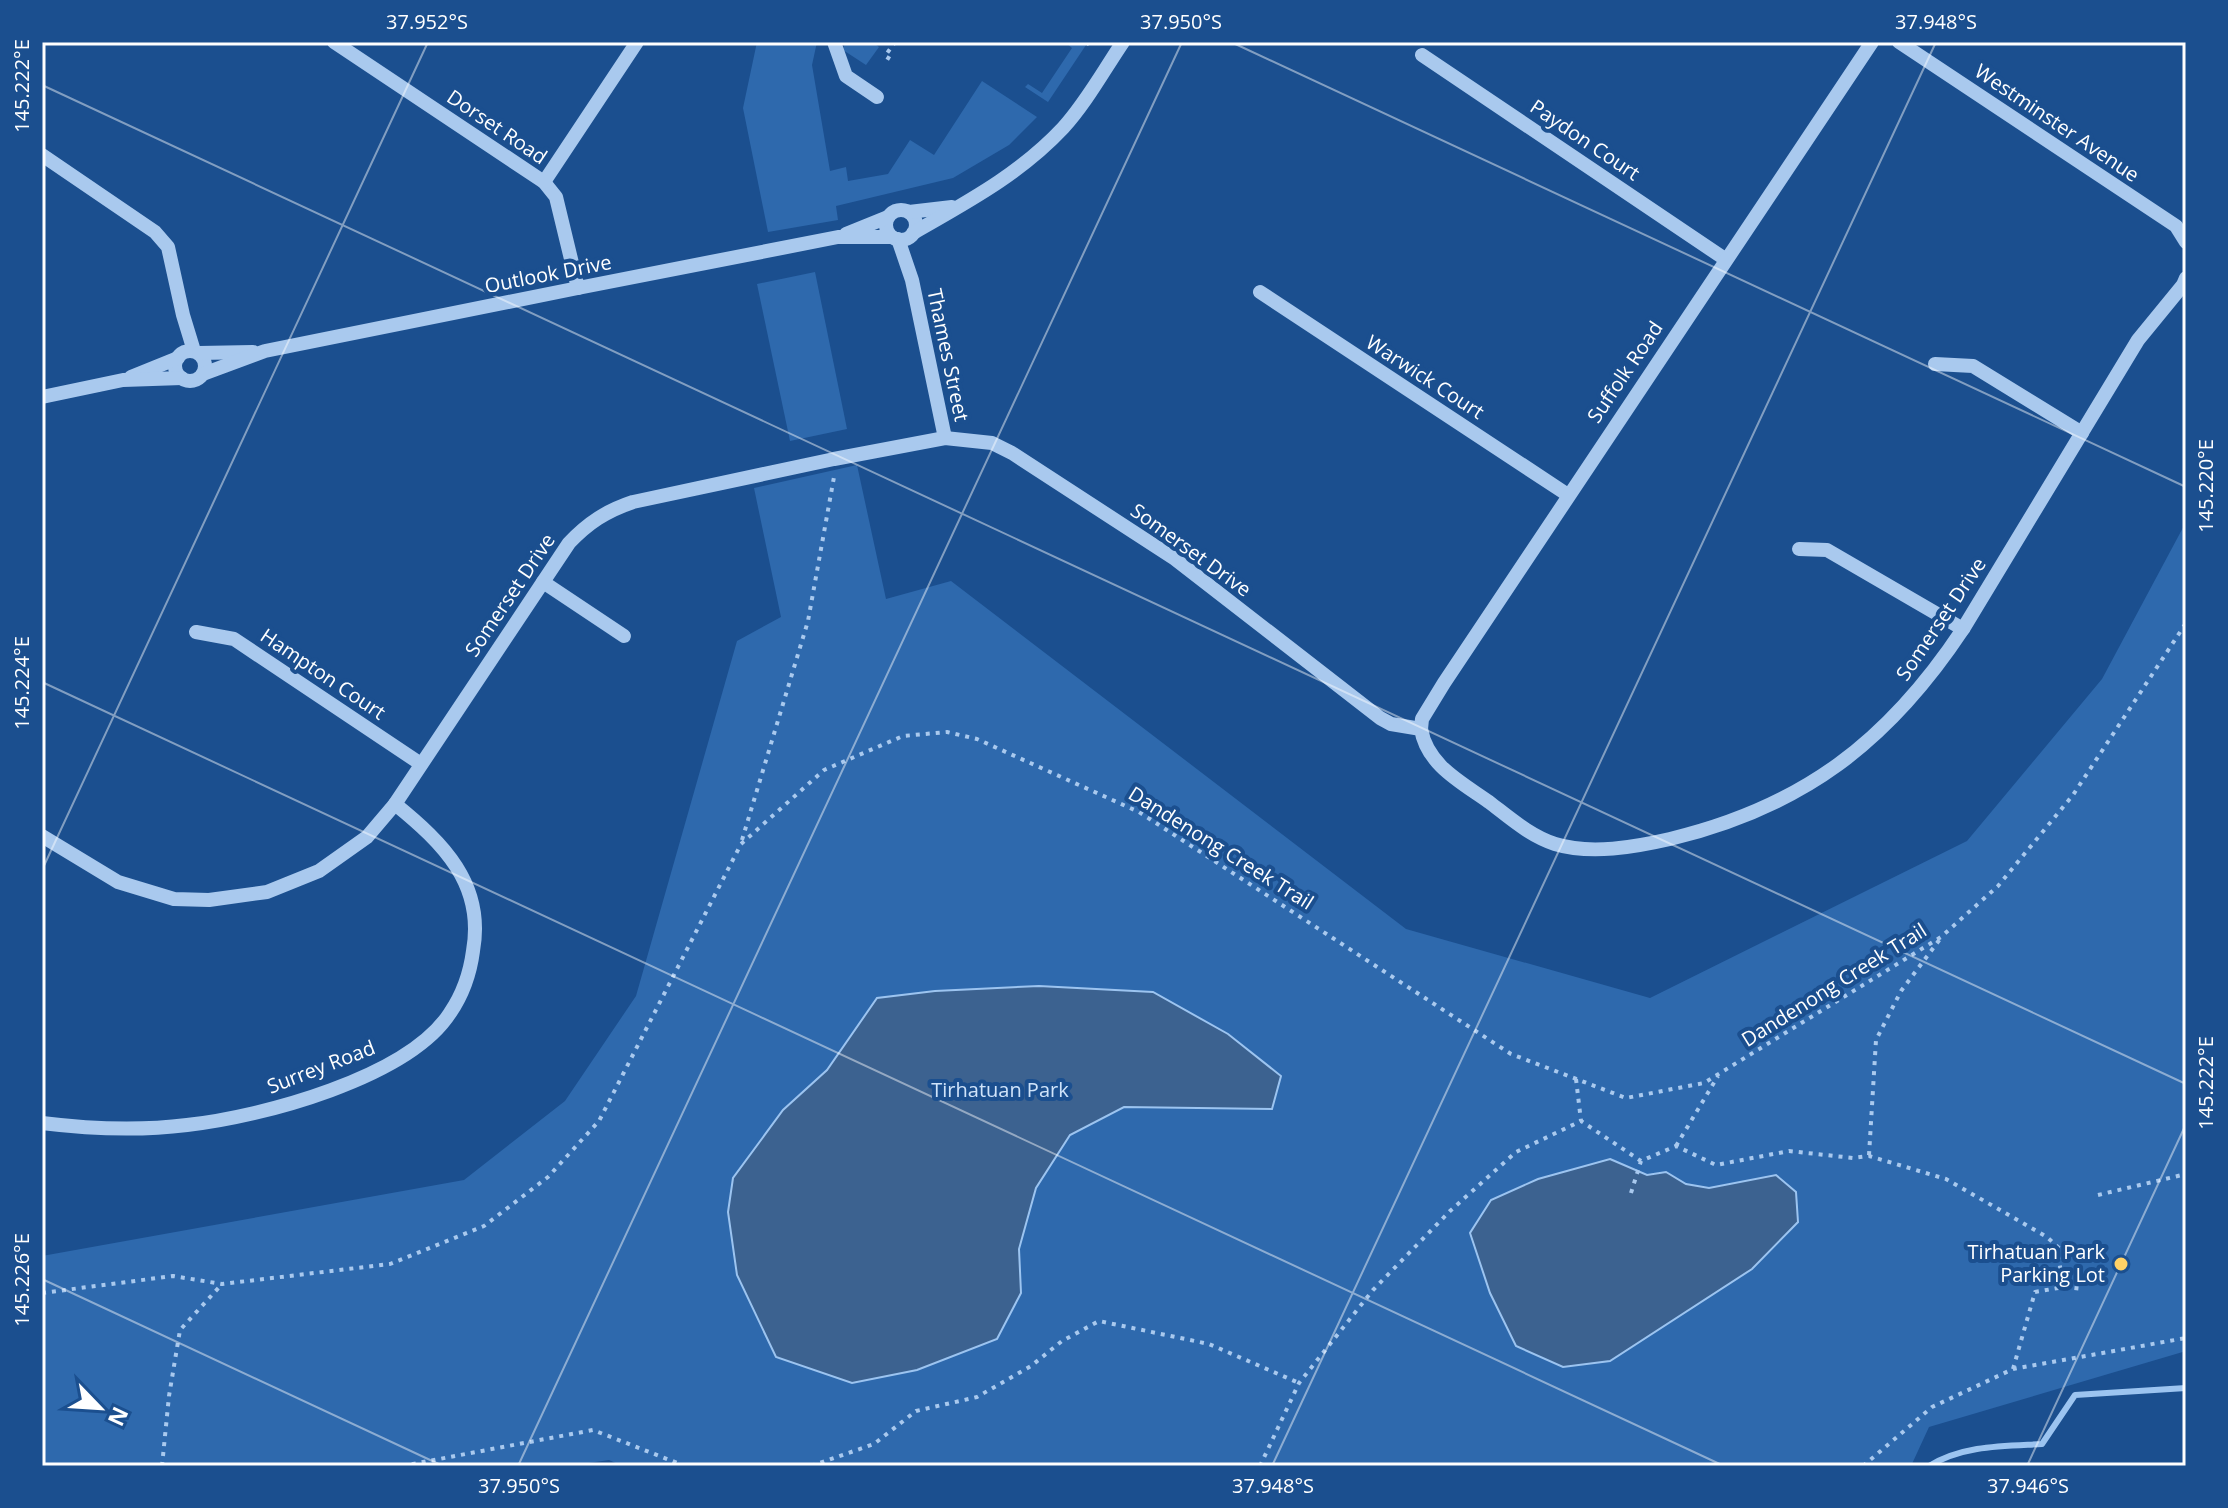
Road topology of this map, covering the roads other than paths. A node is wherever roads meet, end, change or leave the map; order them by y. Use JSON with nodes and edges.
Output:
{"nodes":[{"id":1,"x":334,"y":42,"type":"edge"},
{"id":2,"x":637,"y":42,"type":"edge"},
{"id":3,"x":834,"y":42,"type":"edge"},
{"id":4,"x":1123,"y":42,"type":"edge"},
{"id":5,"x":1872,"y":42,"type":"edge"},
{"id":6,"x":1899,"y":42,"type":"edge"},
{"id":7,"x":1422,"y":55,"type":"dead end"},
{"id":8,"x":877,"y":97,"type":"dead end"},
{"id":9,"x":42,"y":155,"type":"edge"},
{"id":10,"x":544,"y":182,"type":"junction"},
{"id":11,"x":960,"y":206,"type":"junction"},
{"id":12,"x":909,"y":212,"type":"junction"},
{"id":13,"x":888,"y":217,"type":"junction"},
{"id":14,"x":838,"y":237,"type":"junction"},
{"id":15,"x":903,"y":237,"type":"junction"},
{"id":16,"x":2186,"y":242,"type":"edge"},
{"id":17,"x":1725,"y":259,"type":"junction"},
{"id":18,"x":2186,"y":278,"type":"edge"},
{"id":19,"x":578,"y":288,"type":"junction"},
{"id":20,"x":1260,"y":292,"type":"dead end"},
{"id":21,"x":265,"y":351,"type":"junction"},
{"id":22,"x":188,"y":354,"type":"junction"},
{"id":23,"x":1935,"y":364,"type":"dead end"},
{"id":24,"x":203,"y":374,"type":"junction"},
{"id":25,"x":182,"y":378,"type":"junction"},
{"id":26,"x":123,"y":380,"type":"junction"},
{"id":27,"x":42,"y":397,"type":"edge"},
{"id":28,"x":2082,"y":433,"type":"junction"},
{"id":29,"x":945,"y":438,"type":"junction"},
{"id":30,"x":1568,"y":495,"type":"junction"},
{"id":31,"x":1799,"y":549,"type":"dead end"},
{"id":32,"x":543,"y":582,"type":"junction"},
{"id":33,"x":1963,"y":629,"type":"junction"},
{"id":34,"x":196,"y":632,"type":"dead end"},
{"id":35,"x":624,"y":636,"type":"dead end"},
{"id":36,"x":1421,"y":729,"type":"junction"},
{"id":37,"x":421,"y":764,"type":"junction"},
{"id":38,"x":395,"y":804,"type":"junction"},
{"id":39,"x":42,"y":836,"type":"edge"},
{"id":40,"x":42,"y":1123,"type":"edge"}],
"edges":[{"from":1,"to":10,"type":"street","name":"Dorset Road"},
{"from":2,"to":10,"type":"street"},
{"from":3,"to":8,"type":"street"},
{"from":4,"to":11,"type":"street","name":"Outlook Drive"},
{"from":5,"to":17,"type":"street","name":"Suffolk Road"},
{"from":6,"to":16,"type":"street","name":"Westminster Avenue"},
{"from":7,"to":17,"type":"street","name":"Paydon Court"},
{"from":9,"to":22,"type":"street"},
{"from":10,"to":19,"type":"street","name":"Dorset Road"},
{"from":11,"to":12,"type":"street","name":"Outlook Drive"},
{"from":11,"to":15,"type":"street","name":"Outlook Drive"},
{"from":12,"to":13,"type":"street"},
{"from":12,"to":15,"type":"street"},
{"from":13,"to":14,"type":"street","name":"Outlook Drive"},
{"from":13,"to":15,"type":"street"},
{"from":14,"to":15,"type":"street","name":"Outlook Drive"},
{"from":14,"to":19,"type":"street","name":"Outlook Drive"},
{"from":15,"to":29,"type":"street","name":"Thames Street"},
{"from":17,"to":30,"type":"street","name":"Suffolk Road"},
{"from":18,"to":28,"type":"street","name":"Somerset Drive"},
{"from":19,"to":21,"type":"street","name":"Outlook Drive"},
{"from":20,"to":30,"type":"street","name":"Warwick Court"},
{"from":21,"to":22,"type":"street","name":"Outlook Drive"},
{"from":21,"to":24,"type":"street","name":"Outlook Drive"},
{"from":22,"to":24,"type":"street"},
{"from":22,"to":25,"type":"street"},
{"from":22,"to":26,"type":"street","name":"Outlook Drive"},
{"from":23,"to":28,"type":"street"},
{"from":24,"to":25,"type":"street"},
{"from":25,"to":26,"type":"street","name":"Outlook Drive"},
{"from":26,"to":27,"type":"street","name":"Outlook Drive"},
{"from":28,"to":33,"type":"street","name":"Somerset Drive"},
{"from":29,"to":32,"type":"street","name":"Somerset Drive"},
{"from":29,"to":36,"type":"street","name":"Somerset Drive"},
{"from":30,"to":36,"type":"street","name":"Suffolk Road"},
{"from":31,"to":33,"type":"street"},
{"from":32,"to":35,"type":"street"},
{"from":32,"to":37,"type":"street","name":"Somerset Drive"},
{"from":33,"to":36,"type":"street","name":"Somerset Drive"},
{"from":34,"to":37,"type":"street","name":"Hampton Court"},
{"from":37,"to":38,"type":"street","name":"Somerset Drive"},
{"from":38,"to":39,"type":"street","name":"Somerset Drive"},
{"from":38,"to":40,"type":"street","name":"Surrey Road"}]}
